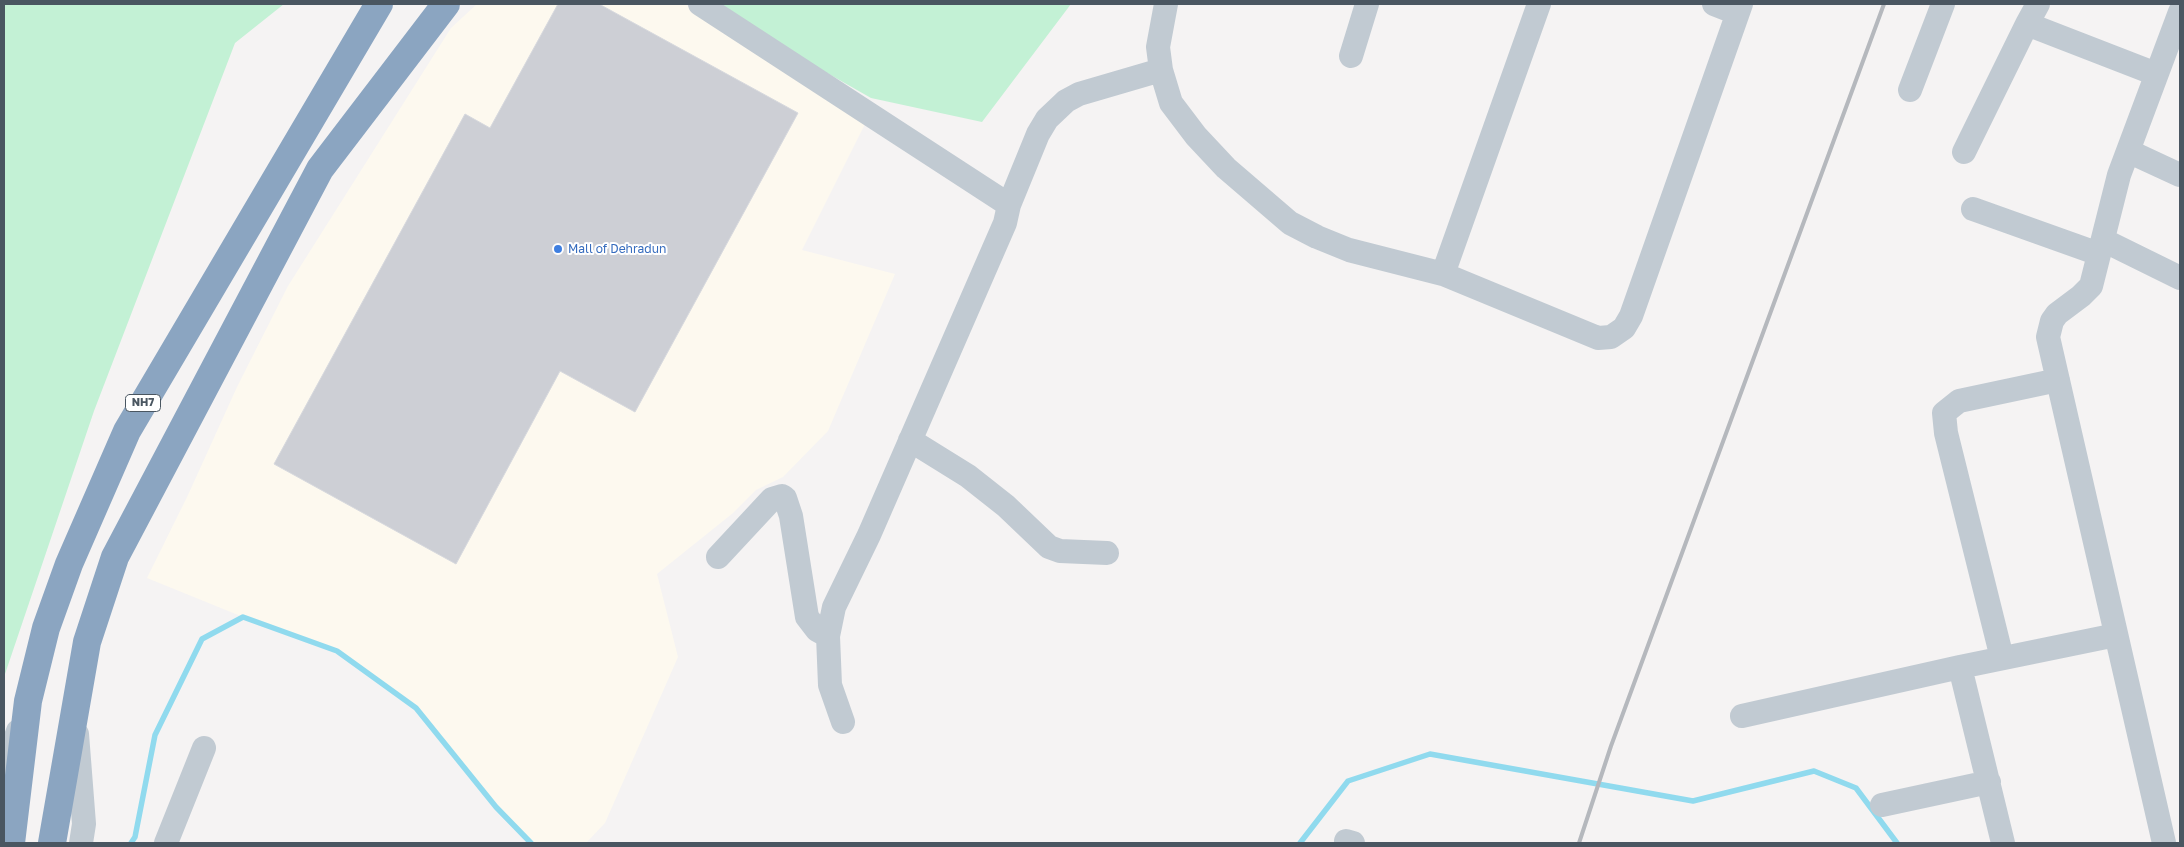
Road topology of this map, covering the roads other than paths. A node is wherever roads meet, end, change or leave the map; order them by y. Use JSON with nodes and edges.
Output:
{"nodes":[{"id":1,"x":379,"y":4,"type":"edge"},
{"id":2,"x":446,"y":4,"type":"edge"},
{"id":3,"x":700,"y":4,"type":"edge"},
{"id":4,"x":1166,"y":4,"type":"edge"},
{"id":5,"x":1366,"y":4,"type":"edge"},
{"id":6,"x":1539,"y":4,"type":"edge"},
{"id":7,"x":1714,"y":4,"type":"edge"},
{"id":8,"x":1943,"y":4,"type":"edge"},
{"id":9,"x":2038,"y":4,"type":"edge"},
{"id":10,"x":1739,"y":9,"type":"edge"},
{"id":11,"x":2180,"y":12,"type":"edge"},
{"id":12,"x":2027,"y":24,"type":"junction"},
{"id":13,"x":1351,"y":56,"type":"dead end"},
{"id":14,"x":2166,"y":66,"type":"edge"},
{"id":15,"x":1161,"y":70,"type":"junction"},
{"id":16,"x":1910,"y":90,"type":"dead end"},
{"id":17,"x":2128,"y":151,"type":"junction"},
{"id":18,"x":1964,"y":152,"type":"dead end"},
{"id":19,"x":2180,"y":175,"type":"edge"},
{"id":20,"x":1009,"y":205,"type":"junction"},
{"id":21,"x":1974,"y":209,"type":"dead end"},
{"id":22,"x":2101,"y":247,"type":"junction"},
{"id":23,"x":1443,"y":274,"type":"junction"},
{"id":24,"x":2180,"y":278,"type":"edge"},
{"id":25,"x":2058,"y":380,"type":"junction"},
{"id":26,"x":910,"y":440,"type":"junction"},
{"id":27,"x":1107,"y":553,"type":"dead end"},
{"id":28,"x":718,"y":557,"type":"dead end"},
{"id":29,"x":2116,"y":635,"type":"junction"},
{"id":30,"x":828,"y":636,"type":"junction"},
{"id":31,"x":2002,"y":658,"type":"junction"},
{"id":32,"x":1960,"y":667,"type":"junction"},
{"id":33,"x":75,"y":710,"type":"junction"},
{"id":34,"x":1742,"y":716,"type":"dead end"},
{"id":35,"x":843,"y":722,"type":"dead end"},
{"id":36,"x":204,"y":748,"type":"dead end"},
{"id":37,"x":8,"y":767,"type":"edge"},
{"id":38,"x":1989,"y":782,"type":"junction"},
{"id":39,"x":1882,"y":805,"type":"dead end"},
{"id":40,"x":11,"y":843,"type":"edge"},
{"id":41,"x":52,"y":843,"type":"edge"},
{"id":42,"x":81,"y":843,"type":"edge"},
{"id":43,"x":166,"y":843,"type":"edge"},
{"id":44,"x":2003,"y":843,"type":"edge"},
{"id":45,"x":2164,"y":843,"type":"edge"}],
"edges":[{"from":1,"to":37,"type":"highway","number":"NH7"},
{"from":2,"to":33,"type":"highway"},
{"from":3,"to":20,"type":"street"},
{"from":4,"to":15,"type":"street"},
{"from":5,"to":13,"type":"street"},
{"from":6,"to":23,"type":"street"},
{"from":7,"to":10,"type":"street"},
{"from":8,"to":16,"type":"street"},
{"from":9,"to":12,"type":"street"},
{"from":10,"to":23,"type":"street"},
{"from":11,"to":14,"type":"street"},
{"from":12,"to":14,"type":"street"},
{"from":12,"to":18,"type":"street"},
{"from":14,"to":17,"type":"street"},
{"from":15,"to":20,"type":"street"},
{"from":15,"to":23,"type":"street"},
{"from":17,"to":19,"type":"street"},
{"from":17,"to":22,"type":"street"},
{"from":20,"to":26,"type":"street"},
{"from":21,"to":22,"type":"street"},
{"from":22,"to":24,"type":"street"},
{"from":22,"to":25,"type":"street"},
{"from":25,"to":29,"type":"street"},
{"from":25,"to":31,"type":"street"},
{"from":26,"to":27,"type":"street"},
{"from":26,"to":30,"type":"street"},
{"from":28,"to":30,"type":"street"},
{"from":29,"to":31,"type":"street"},
{"from":29,"to":45,"type":"street"},
{"from":30,"to":35,"type":"street"},
{"from":31,"to":32,"type":"street"},
{"from":32,"to":34,"type":"street"},
{"from":32,"to":38,"type":"street"},
{"from":33,"to":41,"type":"highway"},
{"from":33,"to":42,"type":"street"},
{"from":36,"to":43,"type":"street"},
{"from":37,"to":40,"type":"highway","number":"NH7"},
{"from":38,"to":39,"type":"street"},
{"from":38,"to":44,"type":"street"}]}
